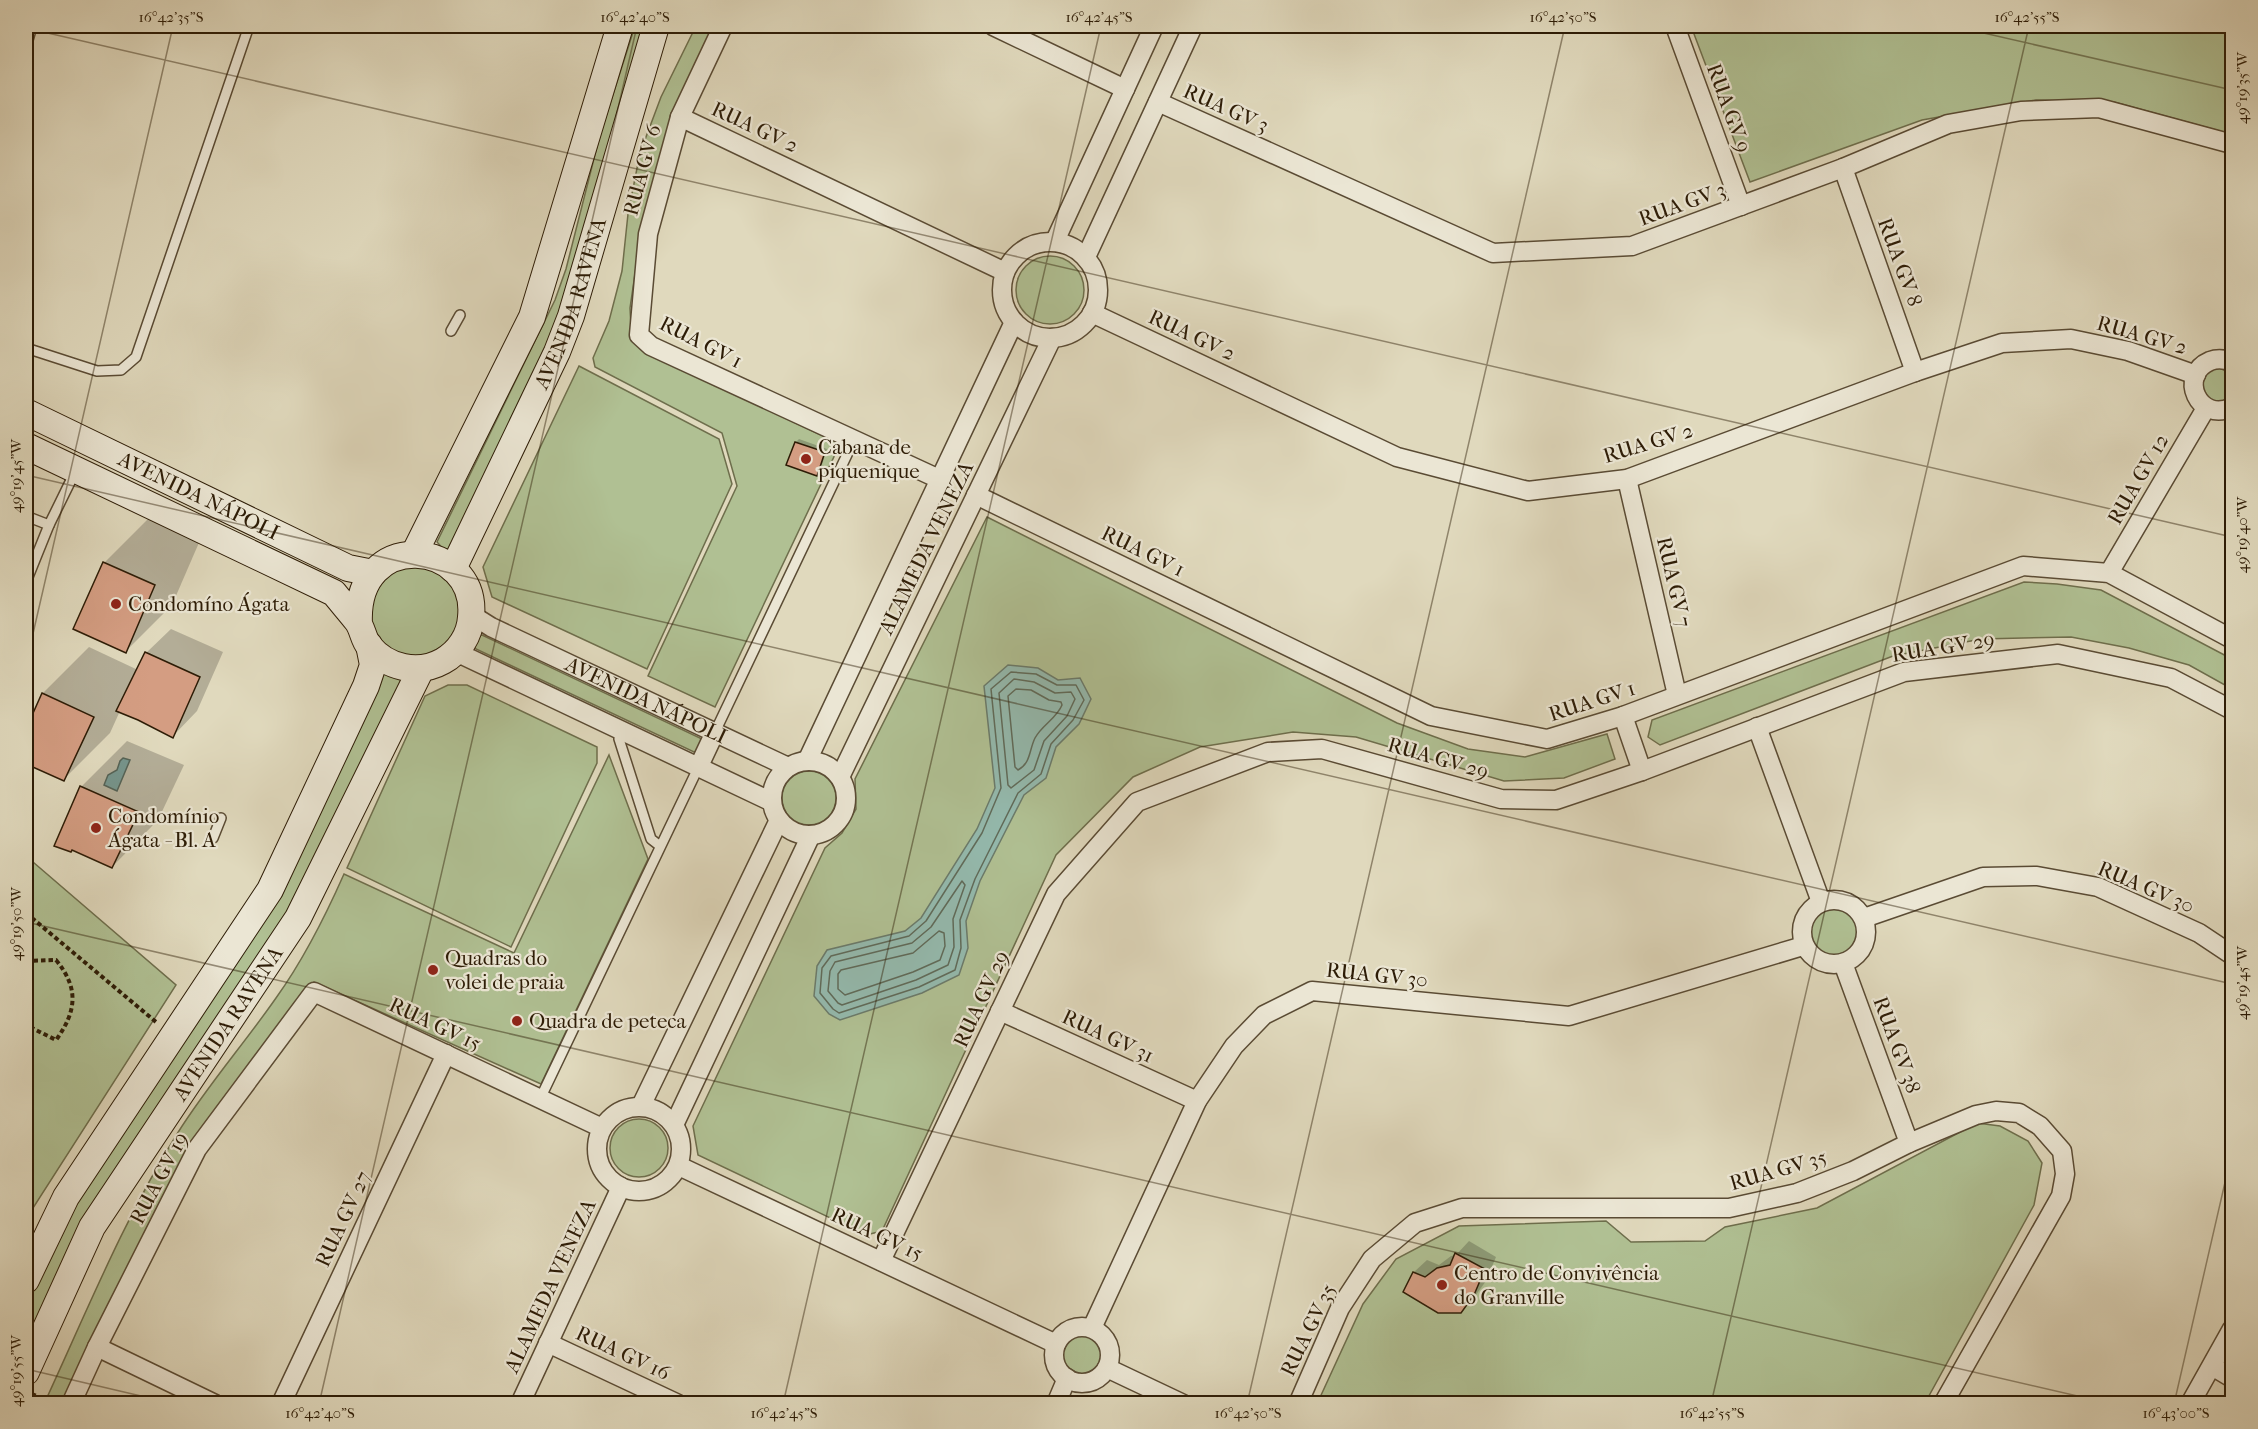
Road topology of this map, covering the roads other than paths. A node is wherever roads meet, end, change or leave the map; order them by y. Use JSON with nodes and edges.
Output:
{"nodes":[{"id":1,"x":32,"y":26,"type":"edge"},
{"id":2,"x":249,"y":26,"type":"edge"},
{"id":3,"x":620,"y":26,"type":"edge"},
{"id":4,"x":656,"y":26,"type":"edge"},
{"id":5,"x":723,"y":26,"type":"edge"},
{"id":6,"x":993,"y":26,"type":"edge"},
{"id":7,"x":1154,"y":26,"type":"edge"},
{"id":8,"x":1193,"y":26,"type":"edge"},
{"id":9,"x":1675,"y":26,"type":"edge"},
{"id":10,"x":26,"y":47,"type":"edge"},
{"id":11,"x":1125,"y":89,"type":"junction"},
{"id":12,"x":1158,"y":102,"type":"junction"},
{"id":13,"x":680,"y":117,"type":"junction"},
{"id":14,"x":2232,"y":144,"type":"edge"},
{"id":15,"x":1843,"y":168,"type":"junction"},
{"id":16,"x":1741,"y":206,"type":"junction"},
{"id":17,"x":1055,"y":242,"type":"junction"},
{"id":18,"x":1086,"y":257,"type":"junction"},
{"id":19,"x":1005,"y":272,"type":"junction"},
{"id":20,"x":1092,"y":313,"type":"junction"},
{"id":21,"x":459,"y":315,"type":"dead end"},
{"id":22,"x":1014,"y":322,"type":"junction"},
{"id":23,"x":451,"y":331,"type":"dead end"},
{"id":24,"x":639,"y":335,"type":"joint"},
{"id":25,"x":1052,"y":338,"type":"junction"},
{"id":26,"x":26,"y":348,"type":"edge"},
{"id":27,"x":2232,"y":362,"type":"edge"},
{"id":28,"x":1915,"y":372,"type":"junction"},
{"id":29,"x":2196,"y":375,"type":"junction"},
{"id":30,"x":2232,"y":407,"type":"edge"},
{"id":31,"x":2206,"y":408,"type":"junction"},
{"id":32,"x":26,"y":412,"type":"edge"},
{"id":33,"x":854,"y":440,"type":"junction"},
{"id":34,"x":26,"y":446,"type":"edge"},
{"id":35,"x":76,"y":470,"type":"junction"},
{"id":36,"x":1627,"y":478,"type":"junction"},
{"id":37,"x":939,"y":479,"type":"junction"},
{"id":38,"x":976,"y":495,"type":"junction"},
{"id":39,"x":26,"y":516,"type":"edge"},
{"id":40,"x":49,"y":525,"type":"junction"},
{"id":41,"x":414,"y":554,"type":"junction"},
{"id":42,"x":453,"y":569,"type":"junction"},
{"id":43,"x":373,"y":573,"type":"junction"},
{"id":44,"x":2109,"y":573,"type":"junction"},
{"id":45,"x":26,"y":582,"type":"edge"},
{"id":46,"x":472,"y":615,"type":"junction"},
{"id":47,"x":364,"y":634,"type":"junction"},
{"id":48,"x":2232,"y":639,"type":"edge"},
{"id":49,"x":456,"y":652,"type":"junction"},
{"id":50,"x":420,"y":669,"type":"junction"},
{"id":51,"x":1677,"y":695,"type":"junction"},
{"id":52,"x":2232,"y":710,"type":"edge"},
{"id":53,"x":1623,"y":716,"type":"junction"},
{"id":54,"x":1757,"y":726,"type":"junction"},
{"id":55,"x":621,"y":729,"type":"junction"},
{"id":56,"x":715,"y":732,"type":"junction"},
{"id":57,"x":807,"y":761,"type":"junction"},
{"id":58,"x":699,"y":766,"type":"junction"},
{"id":59,"x":788,"y":767,"type":"junction"},
{"id":60,"x":1641,"y":771,"type":"junction"},
{"id":61,"x":840,"y":777,"type":"junction"},
{"id":62,"x":772,"y":802,"type":"junction"},
{"id":63,"x":221,"y":818,"type":"dead end"},
{"id":64,"x":779,"y":820,"type":"junction"},
{"id":65,"x":811,"y":835,"type":"junction"},
{"id":66,"x":213,"y":838,"type":"dead end"},
{"id":67,"x":660,"y":846,"type":"junction"},
{"id":68,"x":1821,"y":902,"type":"junction"},
{"id":69,"x":1864,"y":918,"type":"junction"},
{"id":70,"x":1803,"y":946,"type":"junction"},
{"id":71,"x":2232,"y":955,"type":"edge"},
{"id":72,"x":1843,"y":963,"type":"junction"},
{"id":73,"x":314,"y":992,"type":"joint"},
{"id":74,"x":1000,"y":1011,"type":"junction"},
{"id":75,"x":446,"y":1054,"type":"junction"},
{"id":76,"x":540,"y":1099,"type":"junction"},
{"id":77,"x":1197,"y":1101,"type":"junction"},
{"id":78,"x":640,"y":1106,"type":"junction"},
{"id":79,"x":674,"y":1125,"type":"junction"},
{"id":80,"x":602,"y":1128,"type":"junction"},
{"id":81,"x":1909,"y":1143,"type":"junction"},
{"id":82,"x":679,"y":1166,"type":"junction"},
{"id":83,"x":621,"y":1187,"type":"junction"},
{"id":84,"x":881,"y":1261,"type":"junction"},
{"id":85,"x":26,"y":1280,"type":"edge"},
{"id":86,"x":1092,"y":1328,"type":"junction"},
{"id":87,"x":2232,"y":1329,"type":"edge"},
{"id":88,"x":548,"y":1343,"type":"junction"},
{"id":89,"x":1056,"y":1344,"type":"junction"},
{"id":90,"x":96,"y":1347,"type":"junction"},
{"id":91,"x":2211,"y":1366,"type":"junction"},
{"id":92,"x":1107,"y":1368,"type":"junction"},
{"id":93,"x":26,"y":1372,"type":"edge"},
{"id":94,"x":1067,"y":1378,"type":"junction"},
{"id":95,"x":2232,"y":1378,"type":"edge"},
{"id":96,"x":71,"y":1404,"type":"edge"},
{"id":97,"x":215,"y":1404,"type":"edge"},
{"id":98,"x":281,"y":1404,"type":"edge"},
{"id":99,"x":520,"y":1404,"type":"edge"},
{"id":100,"x":678,"y":1404,"type":"edge"},
{"id":101,"x":1056,"y":1404,"type":"edge"},
{"id":102,"x":1183,"y":1404,"type":"edge"},
{"id":103,"x":1298,"y":1404,"type":"edge"},
{"id":104,"x":1943,"y":1404,"type":"edge"},
{"id":105,"x":2190,"y":1404,"type":"edge"}],
"edges":[{"from":1,"to":10,"type":"lane"},
{"from":2,"to":26,"type":"lane"},
{"from":3,"to":41,"type":"main road","name":"AVENIDA RAVENA"},
{"from":4,"to":42,"type":"main road","name":"AVENIDA RAVENA"},
{"from":5,"to":13,"type":"street","name":"RUA GV 6"},
{"from":6,"to":11,"type":"street"},
{"from":7,"to":11,"type":"street"},
{"from":8,"to":12,"type":"street"},
{"from":9,"to":16,"type":"street","name":"RUA GV 9"},
{"from":11,"to":17,"type":"street"},
{"from":12,"to":16,"type":"street","name":"RUA GV 3"},
{"from":12,"to":18,"type":"street"},
{"from":13,"to":19,"type":"street","name":"RUA GV 2"},
{"from":13,"to":24,"type":"street","name":"RUA GV 6"},
{"from":14,"to":15,"type":"street","name":"RUA GV 3"},
{"from":15,"to":16,"type":"street","name":"RUA GV 3"},
{"from":15,"to":28,"type":"street","name":"RUA GV 8"},
{"from":17,"to":18,"type":"street"},
{"from":17,"to":19,"type":"street"},
{"from":18,"to":20,"type":"street"},
{"from":19,"to":22,"type":"street"},
{"from":20,"to":25,"type":"street"},
{"from":20,"to":36,"type":"street","name":"RUA GV 2"},
{"from":21,"to":23,"type":"lane"},
{"from":22,"to":25,"type":"street"},
{"from":22,"to":37,"type":"street","name":"ALAMEDA VENEZA"},
{"from":24,"to":33,"type":"street","name":"RUA GV 1"},
{"from":25,"to":38,"type":"street","name":"ALAMEDA VENEZA"},
{"from":27,"to":29,"type":"street"},
{"from":28,"to":29,"type":"street","name":"RUA GV 2"},
{"from":28,"to":36,"type":"street","name":"RUA GV 2"},
{"from":29,"to":31,"type":"street"},
{"from":30,"to":31,"type":"street"},
{"from":31,"to":44,"type":"street","name":"RUA GV 12"},
{"from":32,"to":43,"type":"main road","name":"AVENIDA NÁPOLI"},
{"from":33,"to":37,"type":"street","name":"RUA GV 1"},
{"from":33,"to":56,"type":"lane"},
{"from":34,"to":35,"type":"main road","name":"AVENIDA NÁPOLI"},
{"from":35,"to":40,"type":"lane"},
{"from":35,"to":47,"type":"main road","name":"AVENIDA NÁPOLI"},
{"from":36,"to":51,"type":"street","name":"RUA GV 7"},
{"from":37,"to":57,"type":"street","name":"ALAMEDA VENEZA"},
{"from":38,"to":53,"type":"street","name":"RUA GV 1"},
{"from":38,"to":61,"type":"street","name":"ALAMEDA VENEZA"},
{"from":39,"to":40,"type":"lane"},
{"from":40,"to":45,"type":"lane"},
{"from":41,"to":42,"type":"main road"},
{"from":41,"to":43,"type":"main road"},
{"from":42,"to":46,"type":"main road"},
{"from":43,"to":47,"type":"main road"},
{"from":44,"to":48,"type":"street","name":"RUA GV 1"},
{"from":44,"to":51,"type":"street","name":"RUA GV 1"},
{"from":46,"to":49,"type":"main road"},
{"from":46,"to":56,"type":"street","name":"AVENIDA NÁPOLI"},
{"from":47,"to":50,"type":"main road"},
{"from":47,"to":85,"type":"main road","name":"AVENIDA RAVENA"},
{"from":49,"to":50,"type":"main road"},
{"from":49,"to":55,"type":"street","name":"AVENIDA NÁPOLI"},
{"from":50,"to":93,"type":"main road","name":"AVENIDA RAVENA"},
{"from":51,"to":53,"type":"street","name":"RUA GV 1"},
{"from":52,"to":54,"type":"street","name":"RUA GV 29"},
{"from":53,"to":60,"type":"street"},
{"from":54,"to":60,"type":"street","name":"RUA GV 29"},
{"from":54,"to":68,"type":"street"},
{"from":55,"to":58,"type":"street","name":"AVENIDA NÁPOLI"},
{"from":55,"to":67,"type":"lane"},
{"from":56,"to":58,"type":"street"},
{"from":56,"to":59,"type":"street","name":"AVENIDA NÁPOLI"},
{"from":57,"to":59,"type":"street"},
{"from":57,"to":61,"type":"street"},
{"from":58,"to":62,"type":"street","name":"AVENIDA NÁPOLI"},
{"from":58,"to":67,"type":"lane"},
{"from":59,"to":62,"type":"street"},
{"from":60,"to":74,"type":"street","name":"RUA GV 29"},
{"from":61,"to":65,"type":"street"},
{"from":62,"to":64,"type":"street"},
{"from":63,"to":66,"type":"lane"},
{"from":64,"to":65,"type":"street"},
{"from":64,"to":78,"type":"street"},
{"from":65,"to":79,"type":"street"},
{"from":67,"to":76,"type":"lane"},
{"from":68,"to":69,"type":"street"},
{"from":68,"to":70,"type":"street"},
{"from":69,"to":71,"type":"street","name":"RUA GV 30"},
{"from":69,"to":72,"type":"street"},
{"from":70,"to":72,"type":"street"},
{"from":70,"to":77,"type":"street","name":"RUA GV 30"},
{"from":72,"to":81,"type":"street","name":"RUA GV 38"},
{"from":73,"to":75,"type":"street","name":"RUA GV 15"},
{"from":73,"to":90,"type":"street","name":"RUA GV 19"},
{"from":74,"to":77,"type":"street","name":"RUA GV 31"},
{"from":74,"to":84,"type":"street","name":"RUA GV 29"},
{"from":75,"to":76,"type":"street","name":"RUA GV 15"},
{"from":75,"to":98,"type":"street","name":"RUA GV 27"},
{"from":76,"to":80,"type":"street","name":"RUA GV 15"},
{"from":77,"to":86,"type":"street","name":"RUA GV 30"},
{"from":78,"to":79,"type":"street"},
{"from":78,"to":80,"type":"street"},
{"from":79,"to":82,"type":"street"},
{"from":80,"to":83,"type":"street"},
{"from":81,"to":103,"type":"street","name":"RUA GV 35"},
{"from":81,"to":104,"type":"street","name":"RUA GV 35"},
{"from":82,"to":83,"type":"street"},
{"from":82,"to":84,"type":"street","name":"RUA GV 15"},
{"from":83,"to":88,"type":"street","name":"ALAMEDA VENEZA"},
{"from":84,"to":89,"type":"street","name":"RUA GV 15"},
{"from":86,"to":89,"type":"street"},
{"from":86,"to":92,"type":"street"},
{"from":87,"to":91,"type":"street"},
{"from":88,"to":99,"type":"street","name":"ALAMEDA VENEZA"},
{"from":88,"to":100,"type":"street","name":"RUA GV 16"},
{"from":89,"to":94,"type":"street"},
{"from":90,"to":96,"type":"street","name":"RUA GV 19"},
{"from":90,"to":97,"type":"street"},
{"from":91,"to":95,"type":"street"},
{"from":91,"to":105,"type":"street"},
{"from":92,"to":94,"type":"street"},
{"from":92,"to":102,"type":"street"},
{"from":94,"to":101,"type":"street"}]}
